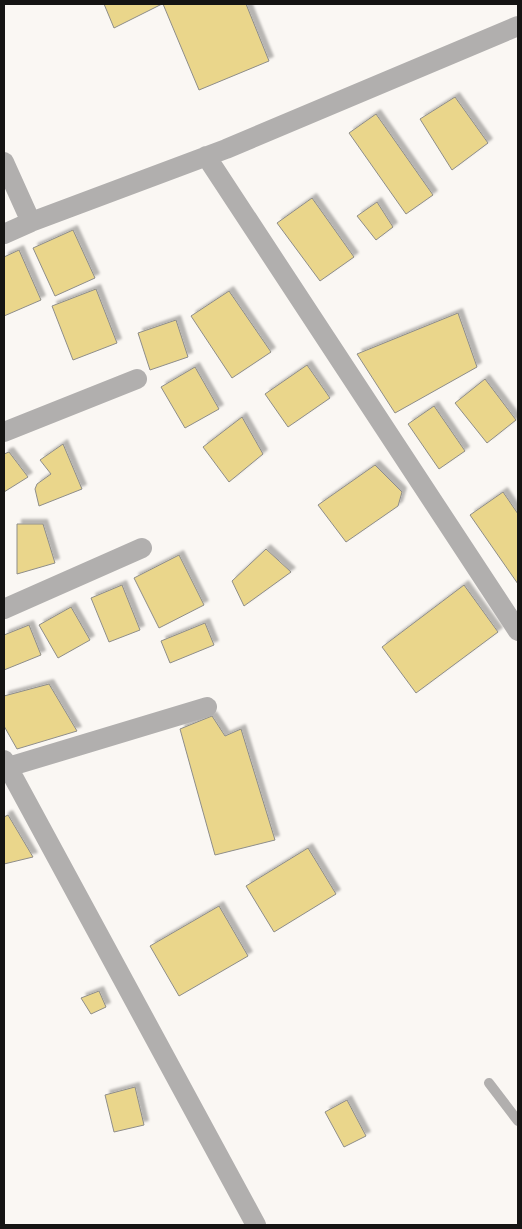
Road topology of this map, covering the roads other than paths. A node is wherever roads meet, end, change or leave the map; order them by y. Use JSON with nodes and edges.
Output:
{"nodes":[{"id":1,"x":518,"y":26,"type":"edge"},
{"id":2,"x":206,"y":156,"type":"junction"},
{"id":3,"x":4,"y":162,"type":"edge"},
{"id":4,"x":30,"y":222,"type":"junction"},
{"id":5,"x":4,"y":234,"type":"edge"},
{"id":6,"x":137,"y":379,"type":"dead end"},
{"id":7,"x":4,"y":432,"type":"edge"},
{"id":8,"x":142,"y":548,"type":"dead end"},
{"id":9,"x":4,"y":609,"type":"edge"},
{"id":10,"x":518,"y":631,"type":"edge"},
{"id":11,"x":207,"y":707,"type":"dead end"},
{"id":12,"x":6,"y":764,"type":"edge"},
{"id":13,"x":489,"y":1083,"type":"dead end"},
{"id":14,"x":518,"y":1121,"type":"edge"},
{"id":15,"x":256,"y":1225,"type":"edge"}],
"edges":[{"from":1,"to":2,"type":"street"},
{"from":2,"to":4,"type":"street"},
{"from":2,"to":10,"type":"street"},
{"from":3,"to":4,"type":"street"},
{"from":4,"to":5,"type":"street"},
{"from":6,"to":7,"type":"street"},
{"from":8,"to":9,"type":"street"},
{"from":11,"to":12,"type":"street"},
{"from":12,"to":15,"type":"street"},
{"from":13,"to":14,"type":"lane"}]}
